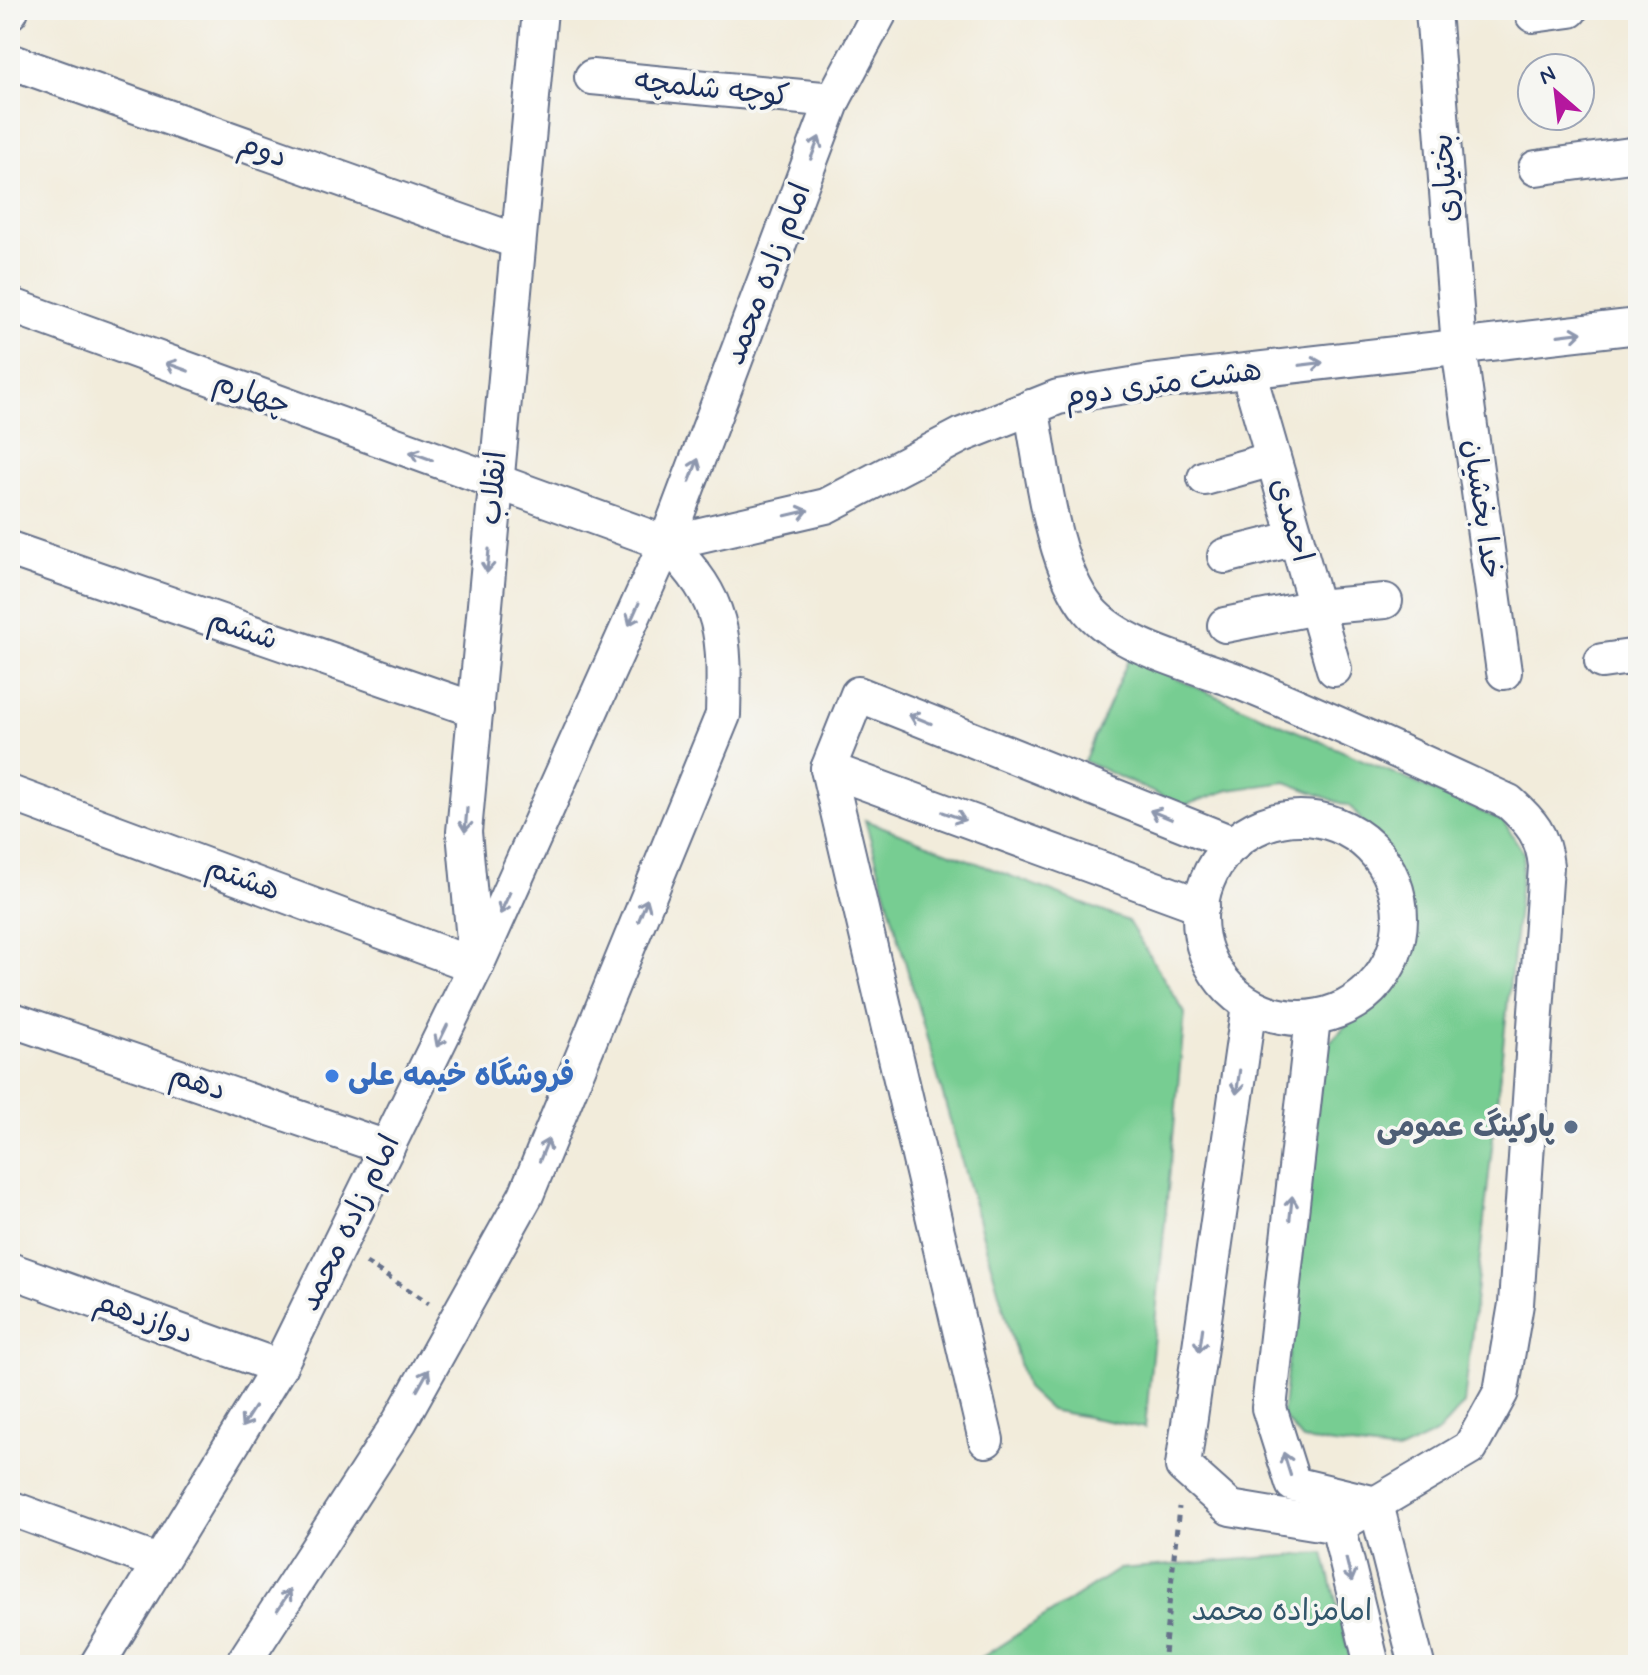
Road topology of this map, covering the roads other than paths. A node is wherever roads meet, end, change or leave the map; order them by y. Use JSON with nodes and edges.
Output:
{"nodes":[{"id":1,"x":540,"y":10,"type":"edge"},
{"id":2,"x":881,"y":10,"type":"edge"},
{"id":3,"x":1433,"y":10,"type":"edge"},
{"id":4,"x":1570,"y":10,"type":"edge"},
{"id":5,"x":1533,"y":15,"type":"dead end"},
{"id":6,"x":10,"y":61,"type":"edge"},
{"id":7,"x":592,"y":77,"type":"dead end"},
{"id":8,"x":833,"y":100,"type":"junction"},
{"id":9,"x":1638,"y":154,"type":"edge"},
{"id":10,"x":1536,"y":168,"type":"dead end"},
{"id":11,"x":516,"y":241,"type":"junction"},
{"id":12,"x":10,"y":305,"type":"edge"},
{"id":13,"x":1638,"y":326,"type":"edge"},
{"id":14,"x":1459,"y":347,"type":"junction"},
{"id":15,"x":1248,"y":371,"type":"junction"},
{"id":16,"x":1031,"y":407,"type":"junction"},
{"id":17,"x":1273,"y":459,"type":"junction"},
{"id":18,"x":1205,"y":478,"type":"dead end"},
{"id":19,"x":494,"y":483,"type":"junction"},
{"id":20,"x":1296,"y":538,"type":"junction"},
{"id":21,"x":666,"y":543,"type":"junction"},
{"id":22,"x":10,"y":549,"type":"edge"},
{"id":23,"x":1225,"y":556,"type":"dead end"},
{"id":24,"x":1385,"y":601,"type":"dead end"},
{"id":25,"x":1316,"y":607,"type":"junction"},
{"id":26,"x":1225,"y":625,"type":"dead end"},
{"id":27,"x":1638,"y":656,"type":"edge"},
{"id":28,"x":1602,"y":661,"type":"dead end"},
{"id":29,"x":1334,"y":669,"type":"dead end"},
{"id":30,"x":1504,"y":672,"type":"dead end"},
{"id":31,"x":476,"y":710,"type":"junction"},
{"id":32,"x":828,"y":769,"type":"junction"},
{"id":33,"x":10,"y":793,"type":"edge"},
{"id":34,"x":1234,"y":844,"type":"junction"},
{"id":35,"x":1202,"y":906,"type":"junction"},
{"id":36,"x":476,"y":966,"type":"junction"},
{"id":37,"x":1249,"y":1005,"type":"junction"},
{"id":38,"x":1313,"y":1018,"type":"junction"},
{"id":39,"x":10,"y":1019,"type":"edge"},
{"id":40,"x":387,"y":1148,"type":"junction"},
{"id":41,"x":10,"y":1270,"type":"edge"},
{"id":42,"x":279,"y":1367,"type":"junction"},
{"id":43,"x":986,"y":1440,"type":"dead end"},
{"id":44,"x":1376,"y":1504,"type":"junction"},
{"id":45,"x":10,"y":1508,"type":"edge"},
{"id":46,"x":1338,"y":1526,"type":"junction"},
{"id":47,"x":158,"y":1562,"type":"junction"},
{"id":48,"x":97,"y":1665,"type":"edge"},
{"id":49,"x":242,"y":1665,"type":"edge"},
{"id":50,"x":1372,"y":1665,"type":"edge"},
{"id":51,"x":1417,"y":1665,"type":"edge"}],
"edges":[{"from":1,"to":11,"type":"street","name":"انقلاب"},
{"from":2,"to":8,"type":"street","name":"امام زاده محمد"},
{"from":3,"to":14,"type":"street","name":"بختیاری"},
{"from":4,"to":5,"type":"street"},
{"from":6,"to":11,"type":"street","name":"دوم"},
{"from":7,"to":8,"type":"street","name":"کوچه شلمچه"},
{"from":21,"to":8,"type":"street","name":"امام زاده محمد","one_way":true},
{"from":9,"to":10,"type":"street"},
{"from":11,"to":19,"type":"street","name":"انقلاب"},
{"from":19,"to":12,"type":"street","name":"چهارم","one_way":true},
{"from":14,"to":13,"type":"street","name":"هشت متری دوم","one_way":true},
{"from":15,"to":14,"type":"street","name":"هشت متری دوم","one_way":true},
{"from":14,"to":30,"type":"street","name":"خدا بخشیان"},
{"from":15,"to":16,"type":"street","name":"هشت متری دوم"},
{"from":15,"to":17,"type":"street","name":"احمدی"},
{"from":21,"to":16,"type":"street","name":"هشت متری دوم","one_way":true},
{"from":16,"to":44,"type":"street"},
{"from":17,"to":18,"type":"street"},
{"from":17,"to":20,"type":"street","name":"احمدی"},
{"from":19,"to":21,"type":"street","name":"چهارم"},
{"from":19,"to":31,"type":"street","name":"انقلاب","one_way":true},
{"from":20,"to":23,"type":"street"},
{"from":20,"to":25,"type":"street","name":"احمدی"},
{"from":21,"to":36,"type":"street","name":"امام زاده محمد","one_way":true},
{"from":49,"to":21,"type":"street","one_way":true},
{"from":22,"to":31,"type":"street","name":"ششم"},
{"from":24,"to":25,"type":"street"},
{"from":25,"to":26,"type":"street"},
{"from":25,"to":29,"type":"street","name":"احمدی"},
{"from":27,"to":28,"type":"street"},
{"from":31,"to":36,"type":"street","name":"انقلاب","one_way":true},
{"from":34,"to":32,"type":"street","one_way":true},
{"from":32,"to":35,"type":"street","one_way":true},
{"from":32,"to":43,"type":"street"},
{"from":33,"to":36,"type":"street","name":"هشتم"},
{"from":34,"to":35,"type":"street"},
{"from":34,"to":38,"type":"street"},
{"from":35,"to":37,"type":"street"},
{"from":36,"to":40,"type":"street","name":"امام زاده محمد","one_way":true},
{"from":37,"to":38,"type":"street"},
{"from":37,"to":46,"type":"street","one_way":true},
{"from":44,"to":38,"type":"street","one_way":true},
{"from":39,"to":40,"type":"street","name":"دهم"},
{"from":40,"to":42,"type":"street","name":"امام زاده محمد"},
{"from":41,"to":42,"type":"street","name":"دوازدهم"},
{"from":42,"to":47,"type":"street","name":"امام زاده محمد","one_way":true},
{"from":44,"to":46,"type":"street"},
{"from":44,"to":51,"type":"street"},
{"from":45,"to":47,"type":"street"},
{"from":46,"to":50,"type":"street","one_way":true},
{"from":47,"to":48,"type":"street","name":"امام زاده محمد"}]}
